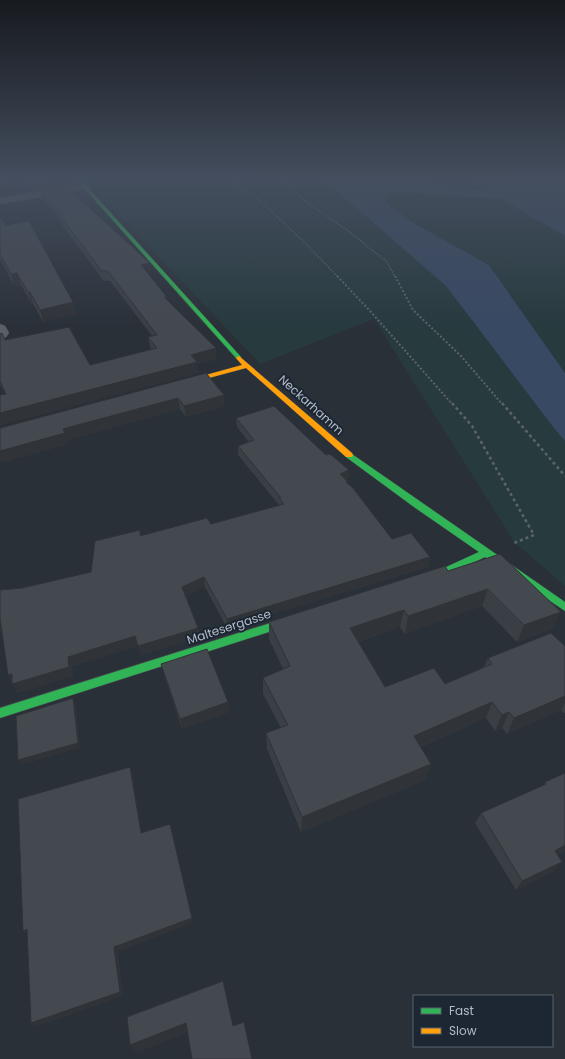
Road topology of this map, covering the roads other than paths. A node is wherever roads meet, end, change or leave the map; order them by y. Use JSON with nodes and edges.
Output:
{"nodes":[{"id":1,"x":122,"y":228,"type":"edge"},
{"id":2,"x":0,"y":330,"type":"edge"},
{"id":3,"x":0,"y":334,"type":"edge"},
{"id":4,"x":247,"y":366,"type":"junction"},
{"id":5,"x":170,"y":387,"type":"edge"},
{"id":6,"x":486,"y":552,"type":"junction"},
{"id":7,"x":409,"y":583,"type":"edge"},
{"id":8,"x":565,"y":607,"type":"edge"},
{"id":9,"x":303,"y":617,"type":"edge"},
{"id":10,"x":0,"y":712,"type":"edge"}],
"edges":[{"from":1,"to":4,"type":"street","name":"Neckarhamm"},
{"from":2,"to":3,"type":"street"},
{"from":4,"to":5,"type":"street"},
{"from":4,"to":6,"type":"street","name":"Neckarhamm"},
{"from":6,"to":7,"type":"street"},
{"from":6,"to":8,"type":"street","name":"Neckarhamm"},
{"from":9,"to":10,"type":"street","name":"Maltesergasse"}]}
